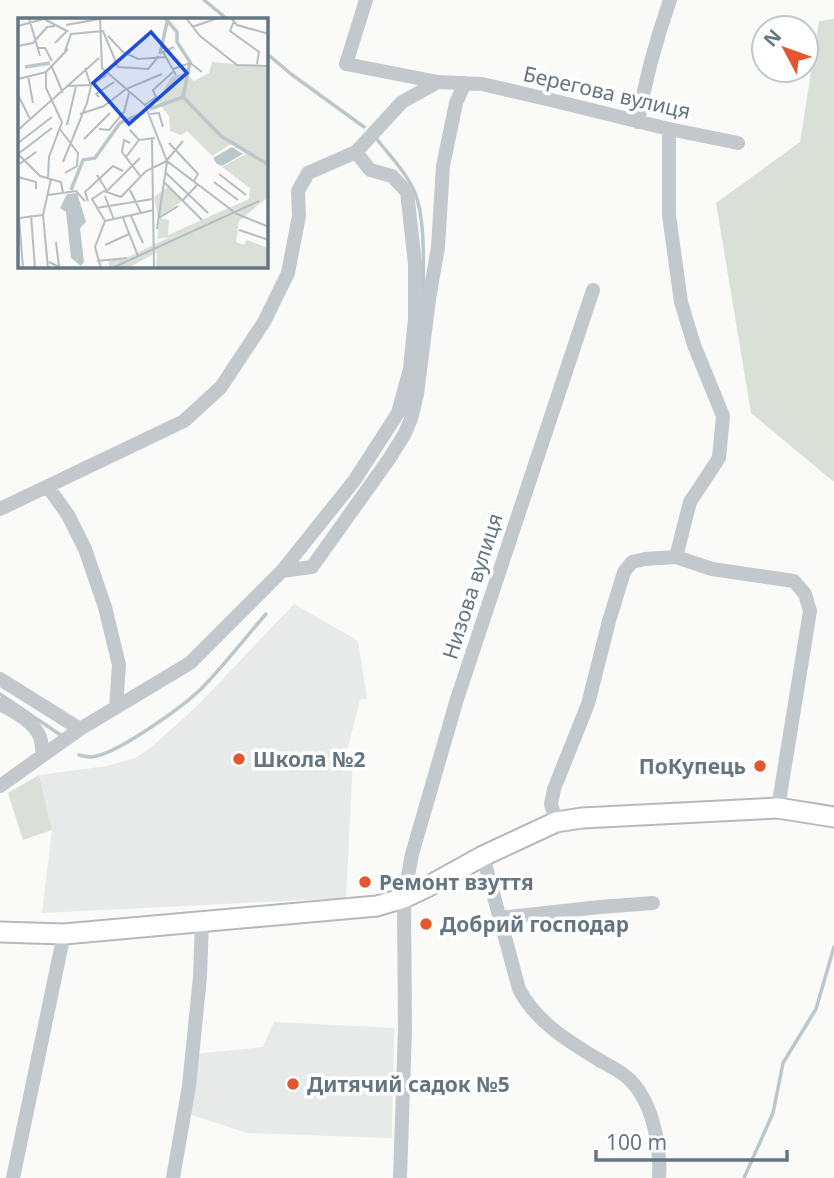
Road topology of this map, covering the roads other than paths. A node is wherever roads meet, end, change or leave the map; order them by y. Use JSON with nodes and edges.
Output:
{"nodes":[{"id":1,"x":366,"y":0,"type":"edge"},
{"id":2,"x":670,"y":0,"type":"edge"},
{"id":3,"x":438,"y":82,"type":"junction"},
{"id":4,"x":465,"y":83,"type":"junction"},
{"id":5,"x":638,"y":122,"type":"junction"},
{"id":6,"x":669,"y":129,"type":"junction"},
{"id":7,"x":738,"y":144,"type":"dead end"},
{"id":8,"x":356,"y":152,"type":"junction"},
{"id":9,"x":593,"y":290,"type":"dead end"},
{"id":10,"x":422,"y":357,"type":"junction"},
{"id":11,"x":410,"y":369,"type":"junction"},
{"id":12,"x":48,"y":487,"type":"junction"},
{"id":13,"x":0,"y":509,"type":"edge"},
{"id":14,"x":676,"y":557,"type":"junction"},
{"id":15,"x":282,"y":571,"type":"junction"},
{"id":16,"x":0,"y":679,"type":"edge"},
{"id":17,"x":0,"y":704,"type":"edge"},
{"id":18,"x":116,"y":707,"type":"junction"},
{"id":19,"x":80,"y":729,"type":"junction"},
{"id":20,"x":43,"y":755,"type":"junction"},
{"id":21,"x":0,"y":786,"type":"edge"},
{"id":22,"x":778,"y":808,"type":"junction"},
{"id":23,"x":834,"y":817,"type":"edge"},
{"id":24,"x":556,"y":822,"type":"junction"},
{"id":25,"x":483,"y":856,"type":"junction"},
{"id":26,"x":404,"y":898,"type":"junction"},
{"id":27,"x":653,"y":903,"type":"dead end"},
{"id":28,"x":499,"y":918,"type":"junction"},
{"id":29,"x":202,"y":921,"type":"junction"},
{"id":30,"x":0,"y":932,"type":"edge"},
{"id":31,"x":64,"y":934,"type":"junction"},
{"id":32,"x":13,"y":1178,"type":"edge"},
{"id":33,"x":173,"y":1178,"type":"edge"},
{"id":34,"x":400,"y":1178,"type":"edge"},
{"id":35,"x":659,"y":1178,"type":"edge"}],
"edges":[{"from":1,"to":3,"type":"street","name":"Берегова вулиця"},
{"from":2,"to":5,"type":"street"},
{"from":3,"to":4,"type":"street","name":"Берегова вулиця"},
{"from":3,"to":8,"type":"street"},
{"from":4,"to":5,"type":"street","name":"Берегова вулиця"},
{"from":4,"to":10,"type":"street"},
{"from":5,"to":6,"type":"street","name":"Берегова вулиця"},
{"from":6,"to":7,"type":"street","name":"Берегова вулиця"},
{"from":6,"to":14,"type":"street"},
{"from":8,"to":11,"type":"street"},
{"from":8,"to":12,"type":"street"},
{"from":9,"to":26,"type":"street","name":"Низова вулиця"},
{"from":10,"to":11,"type":"street"},
{"from":10,"to":15,"type":"street"},
{"from":11,"to":15,"type":"street"},
{"from":12,"to":13,"type":"street"},
{"from":12,"to":18,"type":"street"},
{"from":14,"to":22,"type":"street"},
{"from":14,"to":24,"type":"street"},
{"from":15,"to":18,"type":"street"},
{"from":16,"to":19,"type":"street"},
{"from":17,"to":20,"type":"street"},
{"from":18,"to":19,"type":"street"},
{"from":19,"to":20,"type":"street"},
{"from":20,"to":21,"type":"street"},
{"from":22,"to":23,"type":"main road"},
{"from":22,"to":24,"type":"main road"},
{"from":24,"to":25,"type":"main road"},
{"from":25,"to":26,"type":"main road"},
{"from":25,"to":28,"type":"street"},
{"from":26,"to":29,"type":"main road"},
{"from":26,"to":34,"type":"street","name":"Низова вулиця"},
{"from":27,"to":28,"type":"street"},
{"from":28,"to":35,"type":"street"},
{"from":29,"to":31,"type":"main road"},
{"from":29,"to":33,"type":"street"},
{"from":30,"to":31,"type":"main road"},
{"from":31,"to":32,"type":"street"}]}
